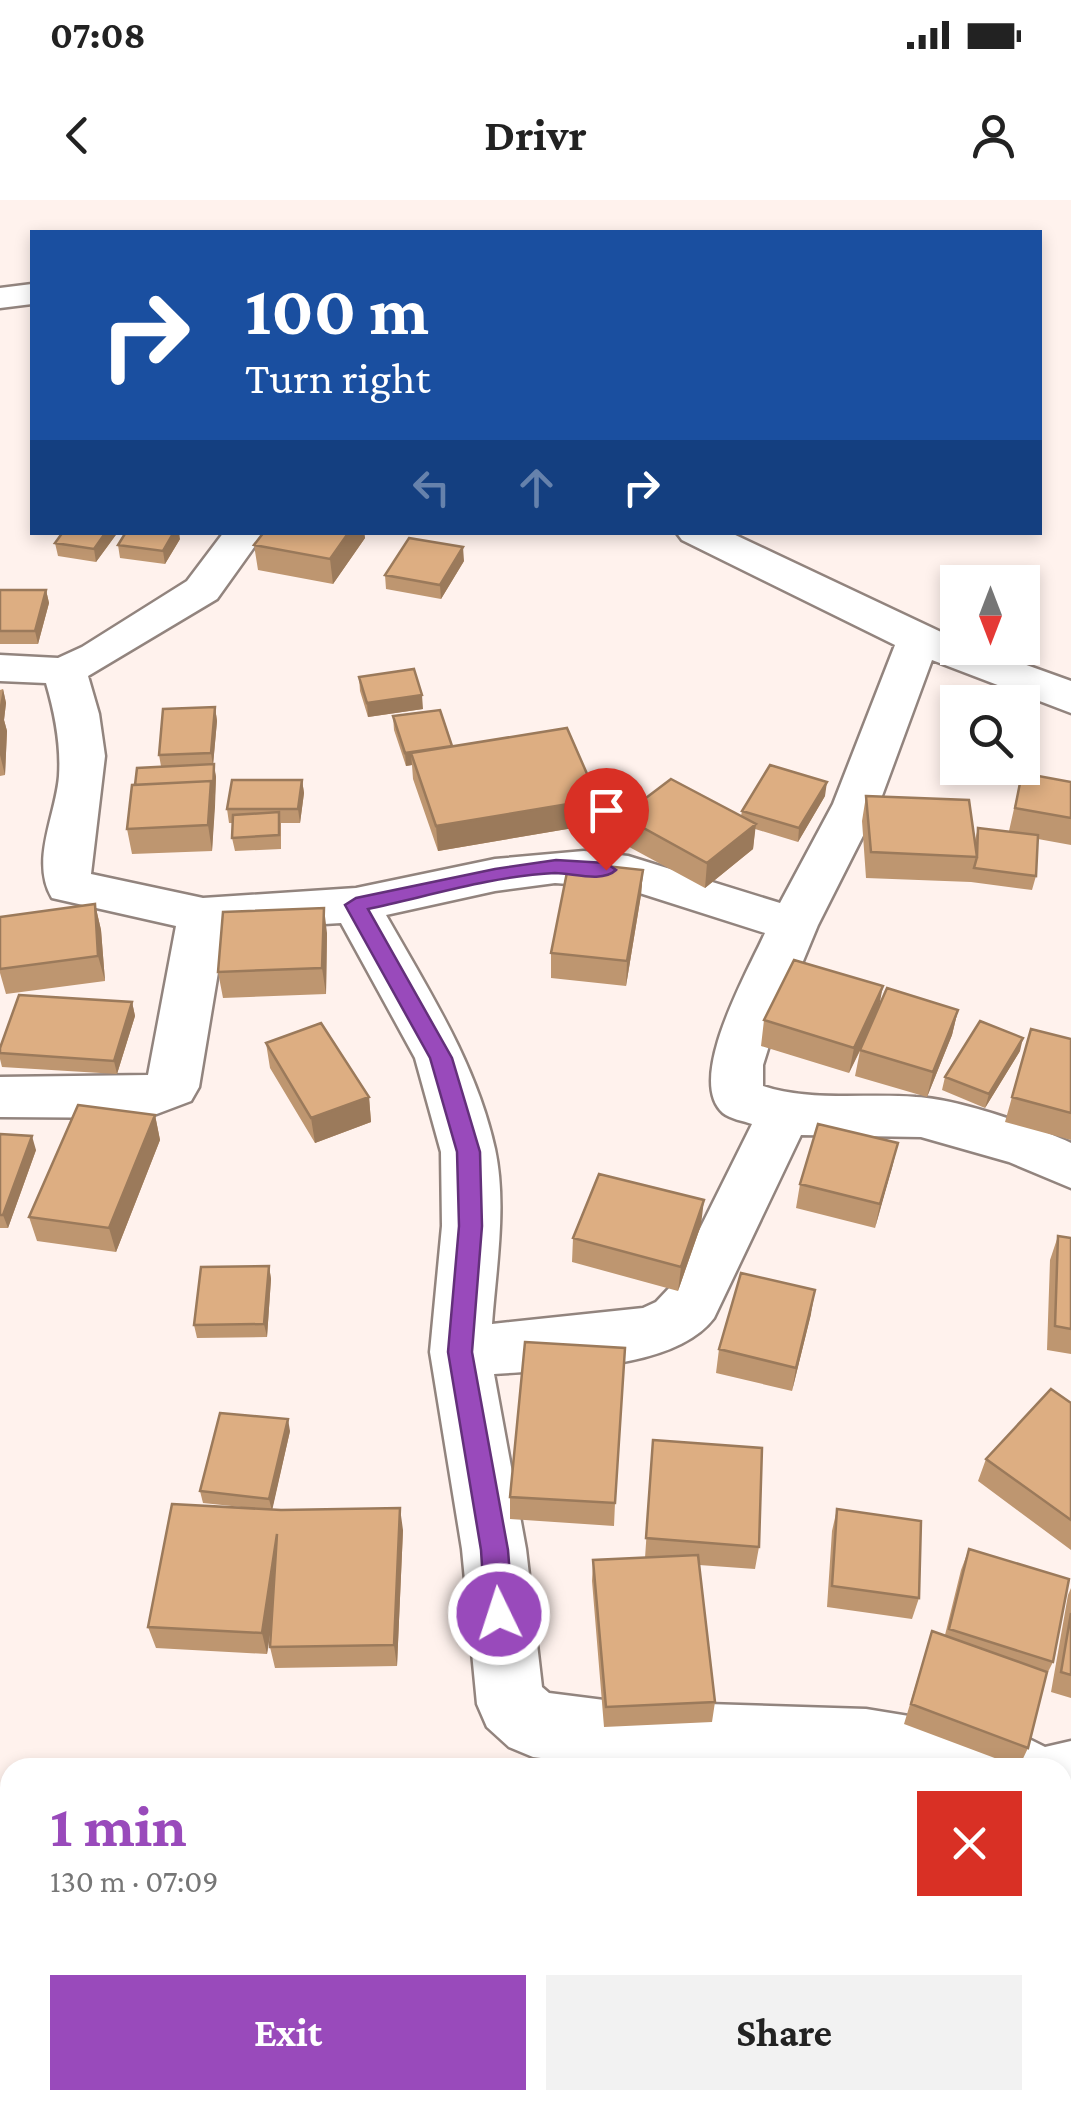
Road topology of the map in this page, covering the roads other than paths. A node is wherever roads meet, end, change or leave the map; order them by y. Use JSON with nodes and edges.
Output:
{"nodes":[{"id":1,"x":30,"y":294,"type":"edge"},
{"id":2,"x":0,"y":298,"type":"edge"},
{"id":3,"x":243,"y":535,"type":"edge"},
{"id":4,"x":702,"y":535,"type":"edge"},
{"id":5,"x":918,"y":640,"type":"junction"},
{"id":6,"x":0,"y":668,"type":"edge"},
{"id":7,"x":64,"y":672,"type":"junction"},
{"id":8,"x":1071,"y":700,"type":"edge"},
{"id":9,"x":356,"y":905,"type":"junction"},
{"id":10,"x":202,"y":915,"type":"junction"},
{"id":11,"x":793,"y":926,"type":"junction"},
{"id":12,"x":0,"y":1096,"type":"edge"},
{"id":13,"x":784,"y":1114,"type":"junction"},
{"id":14,"x":1071,"y":1167,"type":"edge"},
{"id":15,"x":460,"y":1352,"type":"junction"},
{"id":16,"x":960,"y":1758,"type":"edge"}],
"edges":[{"from":1,"to":2,"type":"street"},
{"from":3,"to":7,"type":"street"},
{"from":4,"to":5,"type":"street"},
{"from":5,"to":8,"type":"street"},
{"from":5,"to":11,"type":"street"},
{"from":6,"to":7,"type":"street"},
{"from":7,"to":10,"type":"street"},
{"from":9,"to":10,"type":"street"},
{"from":9,"to":11,"type":"street"},
{"from":9,"to":15,"type":"street"},
{"from":10,"to":12,"type":"street"},
{"from":11,"to":13,"type":"street"},
{"from":13,"to":14,"type":"street"},
{"from":13,"to":15,"type":"street"},
{"from":15,"to":16,"type":"street"}]}
